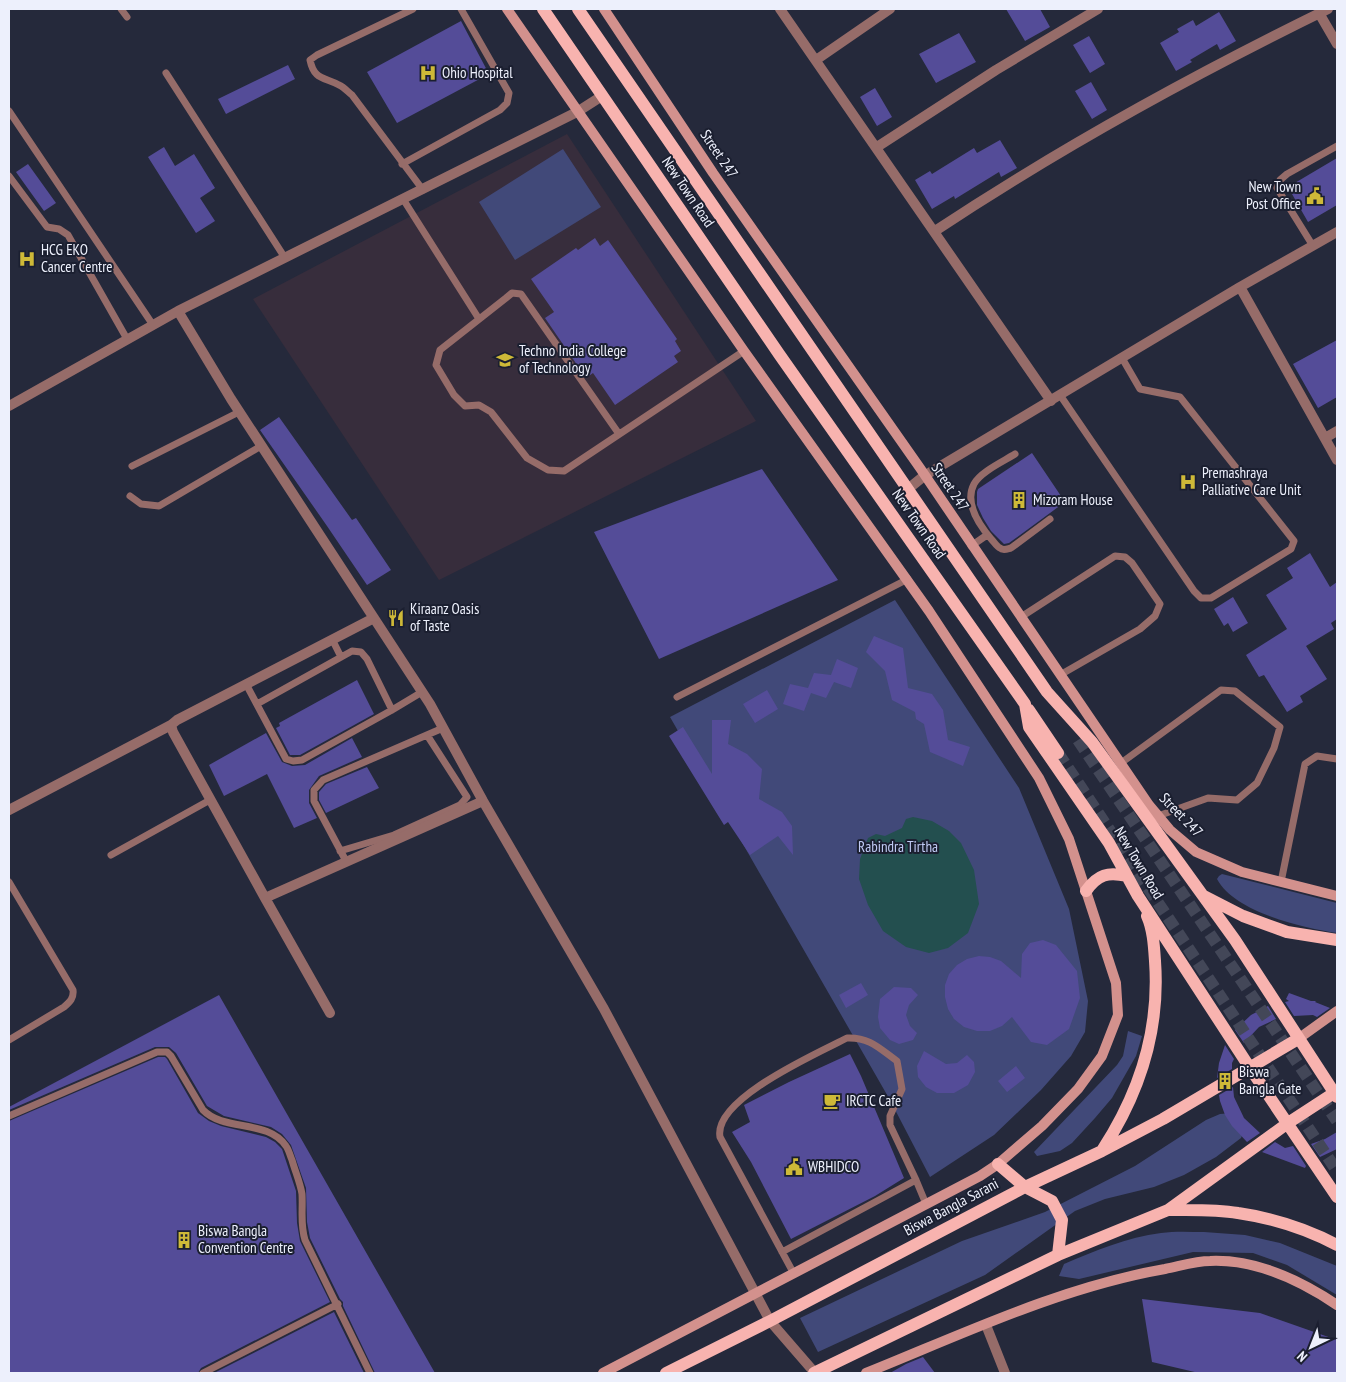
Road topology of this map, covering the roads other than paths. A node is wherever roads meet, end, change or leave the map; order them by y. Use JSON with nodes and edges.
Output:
{"nodes":[{"id":1,"x":121,"y":9,"type":"edge"},
{"id":2,"x":413,"y":9,"type":"edge"},
{"id":3,"x":461,"y":9,"type":"edge"},
{"id":4,"x":506,"y":9,"type":"edge"},
{"id":5,"x":543,"y":9,"type":"edge"},
{"id":6,"x":578,"y":9,"type":"edge"},
{"id":7,"x":604,"y":9,"type":"edge"},
{"id":8,"x":780,"y":9,"type":"edge"},
{"id":9,"x":890,"y":9,"type":"edge"},
{"id":10,"x":1098,"y":9,"type":"edge"},
{"id":11,"x":1324,"y":11,"type":"edge"},
{"id":12,"x":127,"y":17,"type":"dead end"},
{"id":13,"x":1337,"y":44,"type":"edge"},
{"id":14,"x":816,"y":60,"type":"junction"},
{"id":15,"x":166,"y":73,"type":"dead end"},
{"id":16,"x":602,"y":96,"type":"junction"},
{"id":17,"x":9,"y":111,"type":"edge"},
{"id":18,"x":577,"y":112,"type":"junction"},
{"id":19,"x":1337,"y":146,"type":"edge"},
{"id":20,"x":877,"y":147,"type":"junction"},
{"id":21,"x":402,"y":164,"type":"junction"},
{"id":22,"x":9,"y":176,"type":"edge"},
{"id":23,"x":423,"y":190,"type":"junction"},
{"id":24,"x":403,"y":199,"type":"junction"},
{"id":25,"x":935,"y":231,"type":"junction"},
{"id":26,"x":1337,"y":232,"type":"edge"},
{"id":27,"x":1313,"y":246,"type":"junction"},
{"id":28,"x":285,"y":258,"type":"junction"},
{"id":29,"x":1240,"y":287,"type":"junction"},
{"id":30,"x":178,"y":312,"type":"junction"},
{"id":31,"x":479,"y":318,"type":"junction"},
{"id":32,"x":153,"y":325,"type":"junction"},
{"id":33,"x":127,"y":339,"type":"junction"},
{"id":34,"x":744,"y":351,"type":"junction"},
{"id":35,"x":1122,"y":358,"type":"junction"},
{"id":36,"x":1060,"y":395,"type":"junction"},
{"id":37,"x":1051,"y":401,"type":"junction"},
{"id":38,"x":9,"y":406,"type":"edge"},
{"id":39,"x":239,"y":412,"type":"junction"},
{"id":40,"x":1337,"y":431,"type":"edge"},
{"id":41,"x":619,"y":434,"type":"junction"},
{"id":42,"x":1325,"y":438,"type":"junction"},
{"id":43,"x":261,"y":446,"type":"junction"},
{"id":44,"x":1015,"y":454,"type":"dead end"},
{"id":45,"x":1337,"y":460,"type":"edge"},
{"id":46,"x":132,"y":466,"type":"dead end"},
{"id":47,"x":924,"y":476,"type":"junction"},
{"id":48,"x":908,"y":488,"type":"junction"},
{"id":49,"x":130,"y":496,"type":"dead end"},
{"id":50,"x":1050,"y":519,"type":"dead end"},
{"id":51,"x":987,"y":535,"type":"junction"},
{"id":52,"x":971,"y":546,"type":"junction"},
{"id":53,"x":908,"y":579,"type":"junction"},
{"id":54,"x":1021,"y":617,"type":"junction"},
{"id":55,"x":374,"y":618,"type":"junction"},
{"id":56,"x":332,"y":640,"type":"junction"},
{"id":57,"x":342,"y":657,"type":"junction"},
{"id":58,"x":1060,"y":674,"type":"junction"},
{"id":59,"x":246,"y":684,"type":"junction"},
{"id":60,"x":422,"y":692,"type":"junction"},
{"id":61,"x":1047,"y":692,"type":"junction"},
{"id":62,"x":677,"y":697,"type":"dead end"},
{"id":63,"x":256,"y":704,"type":"junction"},
{"id":64,"x":1025,"y":704,"type":"junction"},
{"id":65,"x":392,"y":710,"type":"junction"},
{"id":66,"x":172,"y":725,"type":"junction"},
{"id":67,"x":443,"y":728,"type":"junction"},
{"id":68,"x":427,"y":734,"type":"junction"},
{"id":69,"x":1078,"y":740,"type":"tunnel mouth"},
{"id":70,"x":1058,"y":753,"type":"tunnel mouth"},
{"id":71,"x":1337,"y":759,"type":"edge"},
{"id":72,"x":1121,"y":763,"type":"junction"},
{"id":73,"x":210,"y":800,"type":"junction"},
{"id":74,"x":483,"y":801,"type":"junction"},
{"id":75,"x":9,"y":810,"type":"edge"},
{"id":76,"x":1158,"y":816,"type":"junction"},
{"id":77,"x":340,"y":851,"type":"junction"},
{"id":78,"x":111,"y":855,"type":"dead end"},
{"id":79,"x":346,"y":862,"type":"junction"},
{"id":80,"x":1127,"y":876,"type":"junction"},
{"id":81,"x":9,"y":882,"type":"edge"},
{"id":82,"x":1281,"y":882,"type":"junction"},
{"id":83,"x":1086,"y":891,"type":"junction"},
{"id":84,"x":1202,"y":894,"type":"junction"},
{"id":85,"x":1138,"y":896,"type":"junction"},
{"id":86,"x":1337,"y":896,"type":"edge"},
{"id":87,"x":265,"y":898,"type":"junction"},
{"id":88,"x":1337,"y":940,"type":"edge"},
{"id":89,"x":1337,"y":1011,"type":"edge"},
{"id":90,"x":330,"y":1013,"type":"dead end"},
{"id":91,"x":1298,"y":1039,"type":"junction"},
{"id":92,"x":9,"y":1040,"type":"edge"},
{"id":93,"x":1250,"y":1068,"type":"junction"},
{"id":94,"x":1336,"y":1094,"type":"edge"},
{"id":95,"x":9,"y":1116,"type":"edge"},
{"id":96,"x":1288,"y":1123,"type":"junction"},
{"id":97,"x":1102,"y":1151,"type":"junction"},
{"id":98,"x":998,"y":1164,"type":"junction"},
{"id":99,"x":916,"y":1180,"type":"junction"},
{"id":100,"x":1025,"y":1187,"type":"junction"},
{"id":101,"x":1337,"y":1197,"type":"edge"},
{"id":102,"x":926,"y":1204,"type":"junction"},
{"id":103,"x":1168,"y":1210,"type":"junction"},
{"id":104,"x":1337,"y":1245,"type":"edge"},
{"id":105,"x":782,"y":1252,"type":"junction"},
{"id":106,"x":1058,"y":1256,"type":"junction"},
{"id":107,"x":794,"y":1274,"type":"junction"},
{"id":108,"x":756,"y":1294,"type":"junction"},
{"id":109,"x":338,"y":1304,"type":"junction"},
{"id":110,"x":1337,"y":1305,"type":"edge"},
{"id":111,"x":770,"y":1322,"type":"junction"},
{"id":112,"x":986,"y":1325,"type":"junction"},
{"id":113,"x":203,"y":1373,"type":"edge"},
{"id":114,"x":370,"y":1373,"type":"edge"},
{"id":115,"x":603,"y":1373,"type":"edge"},
{"id":116,"x":666,"y":1373,"type":"edge"},
{"id":117,"x":815,"y":1373,"type":"edge"},
{"id":118,"x":866,"y":1373,"type":"edge"},
{"id":119,"x":1005,"y":1373,"type":"edge"}],
"edges":[{"from":1,"to":12,"type":"lane"},
{"from":2,"to":21,"type":"lane"},
{"from":3,"to":21,"type":"lane"},
{"from":4,"to":18,"type":"street"},
{"from":5,"to":16,"type":"main road","name":"New Town Road"},
{"from":6,"to":48,"type":"main road"},
{"from":7,"to":47,"type":"street","name":"Street 247"},
{"from":8,"to":14,"type":"street"},
{"from":9,"to":14,"type":"street"},
{"from":10,"to":20,"type":"street"},
{"from":11,"to":13,"type":"street"},
{"from":11,"to":25,"type":"street"},
{"from":14,"to":20,"type":"street"},
{"from":15,"to":28,"type":"lane"},
{"from":16,"to":18,"type":"street"},
{"from":16,"to":64,"type":"main road","name":"New Town Road"},
{"from":17,"to":32,"type":"lane"},
{"from":18,"to":23,"type":"street"},
{"from":18,"to":34,"type":"street"},
{"from":19,"to":27,"type":"lane"},
{"from":20,"to":25,"type":"street"},
{"from":21,"to":23,"type":"lane"},
{"from":22,"to":33,"type":"lane"},
{"from":23,"to":24,"type":"street"},
{"from":24,"to":28,"type":"street"},
{"from":24,"to":31,"type":"lane"},
{"from":25,"to":37,"type":"street"},
{"from":26,"to":27,"type":"street"},
{"from":27,"to":29,"type":"street"},
{"from":28,"to":30,"type":"street"},
{"from":29,"to":35,"type":"street"},
{"from":29,"to":42,"type":"street"},
{"from":30,"to":32,"type":"street"},
{"from":30,"to":39,"type":"street"},
{"from":31,"to":41,"type":"lane"},
{"from":31,"to":41,"type":"lane"},
{"from":32,"to":33,"type":"street"},
{"from":33,"to":38,"type":"street"},
{"from":34,"to":41,"type":"lane"},
{"from":34,"to":53,"type":"street"},
{"from":35,"to":36,"type":"street"},
{"from":35,"to":36,"type":"lane"},
{"from":36,"to":37,"type":"street"},
{"from":37,"to":47,"type":"street"},
{"from":39,"to":43,"type":"street"},
{"from":39,"to":46,"type":"lane"},
{"from":40,"to":42,"type":"street"},
{"from":42,"to":45,"type":"street"},
{"from":43,"to":49,"type":"lane"},
{"from":43,"to":55,"type":"street"},
{"from":44,"to":51,"type":"lane"},
{"from":47,"to":48,"type":"street"},
{"from":47,"to":52,"type":"street","name":"Street 247"},
{"from":48,"to":61,"type":"main road"},
{"from":50,"to":51,"type":"lane"},
{"from":51,"to":52,"type":"lane"},
{"from":52,"to":54,"type":"street","name":"Street 247"},
{"from":53,"to":62,"type":"lane"},
{"from":53,"to":83,"type":"street"},
{"from":54,"to":58,"type":"street","name":"Street 247"},
{"from":54,"to":58,"type":"lane"},
{"from":55,"to":56,"type":"street"},
{"from":55,"to":60,"type":"street"},
{"from":56,"to":57,"type":"lane"},
{"from":56,"to":59,"type":"street"},
{"from":57,"to":63,"type":"lane"},
{"from":57,"to":65,"type":"lane"},
{"from":58,"to":72,"type":"street","name":"Street 247"},
{"from":59,"to":63,"type":"lane"},
{"from":59,"to":66,"type":"street"},
{"from":60,"to":65,"type":"lane"},
{"from":60,"to":67,"type":"street"},
{"from":61,"to":69,"type":"main road"},
{"from":61,"to":84,"type":"main road"},
{"from":63,"to":65,"type":"lane"},
{"from":64,"to":70,"type":"main road"},
{"from":64,"to":80,"type":"main road","name":"New Town Road"},
{"from":66,"to":73,"type":"street"},
{"from":66,"to":75,"type":"street"},
{"from":67,"to":68,"type":"lane"},
{"from":67,"to":74,"type":"street"},
{"from":68,"to":77,"type":"lane"},
{"from":68,"to":77,"type":"lane"},
{"from":71,"to":82,"type":"lane"},
{"from":72,"to":76,"type":"street","name":"Street 247"},
{"from":72,"to":76,"type":"lane"},
{"from":73,"to":78,"type":"lane"},
{"from":73,"to":87,"type":"street"},
{"from":74,"to":79,"type":"street"},
{"from":74,"to":108,"type":"street"},
{"from":76,"to":82,"type":"street","name":"Street 247"},
{"from":77,"to":79,"type":"lane"},
{"from":79,"to":87,"type":"street"},
{"from":80,"to":83,"type":"main road"},
{"from":80,"to":85,"type":"main road","name":"New Town Road"},
{"from":81,"to":92,"type":"lane"},
{"from":82,"to":86,"type":"street","name":"Street 247"},
{"from":83,"to":98,"type":"street"},
{"from":84,"to":88,"type":"main road"},
{"from":84,"to":91,"type":"main road"},
{"from":85,"to":93,"type":"main road","name":"New Town Road"},
{"from":85,"to":97,"type":"main road"},
{"from":87,"to":90,"type":"street"},
{"from":89,"to":91,"type":"street"},
{"from":91,"to":93,"type":"main road","name":"Biswa Bangla Sarani"},
{"from":91,"to":94,"type":"main road"},
{"from":93,"to":96,"type":"main road","name":"New Town Road"},
{"from":93,"to":97,"type":"main road","name":"Biswa Bangla Sarani"},
{"from":94,"to":96,"type":"main road"},
{"from":95,"to":109,"type":"lane"},
{"from":96,"to":101,"type":"main road"},
{"from":96,"to":103,"type":"main road"},
{"from":97,"to":100,"type":"main road","name":"Biswa Bangla Sarani"},
{"from":98,"to":100,"type":"main road"},
{"from":98,"to":102,"type":"street"},
{"from":99,"to":102,"type":"lane"},
{"from":99,"to":105,"type":"lane"},
{"from":99,"to":105,"type":"lane"},
{"from":100,"to":106,"type":"main road"},
{"from":100,"to":111,"type":"main road","name":"Biswa Bangla Sarani"},
{"from":102,"to":107,"type":"street"},
{"from":103,"to":104,"type":"main road"},
{"from":103,"to":106,"type":"main road"},
{"from":105,"to":107,"type":"lane"},
{"from":106,"to":117,"type":"main road"},
{"from":107,"to":108,"type":"street"},
{"from":108,"to":111,"type":"street"},
{"from":108,"to":115,"type":"street"},
{"from":109,"to":113,"type":"lane"},
{"from":109,"to":114,"type":"lane"},
{"from":110,"to":112,"type":"street"},
{"from":111,"to":116,"type":"main road","name":"Biswa Bangla Sarani"},
{"from":111,"to":117,"type":"street"},
{"from":112,"to":118,"type":"street"},
{"from":112,"to":119,"type":"street"}]}
